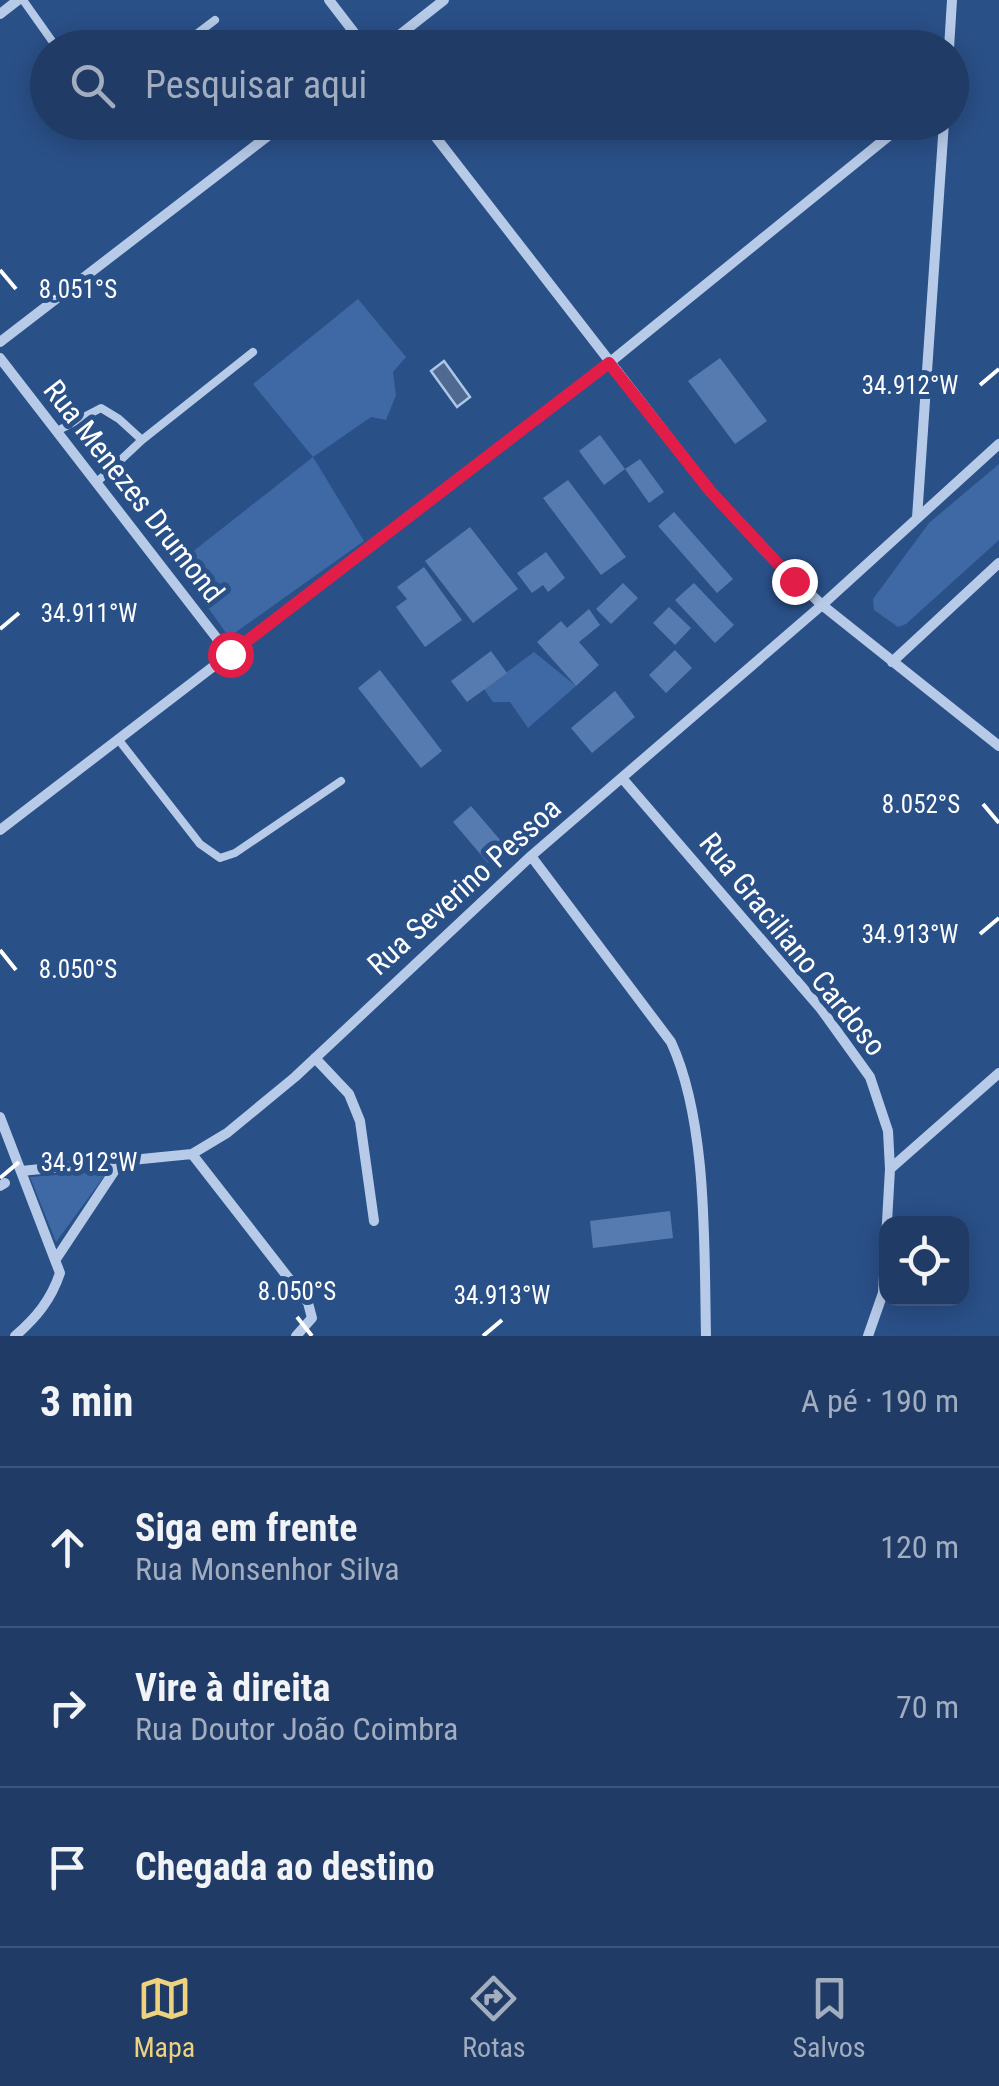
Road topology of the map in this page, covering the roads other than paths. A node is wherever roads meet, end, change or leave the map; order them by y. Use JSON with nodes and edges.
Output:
{"nodes":[{"id":1,"x":20,"y":0,"type":"edge"},
{"id":2,"x":329,"y":0,"type":"edge"},
{"id":3,"x":444,"y":0,"type":"edge"},
{"id":4,"x":952,"y":0,"type":"edge"},
{"id":5,"x":0,"y":14,"type":"edge"},
{"id":6,"x":216,"y":20,"type":"dead end"},
{"id":7,"x":43,"y":30,"type":"edge"},
{"id":8,"x":202,"y":30,"type":"edge"},
{"id":9,"x":352,"y":30,"type":"edge"},
{"id":10,"x":406,"y":30,"type":"edge"},
{"id":11,"x":950,"y":30,"type":"edge"},
{"id":12,"x":263,"y":140,"type":"edge"},
{"id":13,"x":438,"y":140,"type":"edge"},
{"id":14,"x":884,"y":140,"type":"edge"},
{"id":15,"x":943,"y":140,"type":"edge"},
{"id":16,"x":0,"y":342,"type":"edge"},
{"id":17,"x":252,"y":352,"type":"dead end"},
{"id":18,"x":0,"y":358,"type":"edge"},
{"id":19,"x":609,"y":363,"type":"junction"},
{"id":20,"x":57,"y":431,"type":"junction"},
{"id":21,"x":142,"y":440,"type":"junction"},
{"id":22,"x":999,"y":444,"type":"edge"},
{"id":23,"x":96,"y":482,"type":"junction"},
{"id":24,"x":917,"y":518,"type":"junction"},
{"id":25,"x":999,"y":562,"type":"edge"},
{"id":26,"x":822,"y":605,"type":"junction"},
{"id":27,"x":230,"y":654,"type":"junction"},
{"id":28,"x":892,"y":662,"type":"junction"},
{"id":29,"x":118,"y":739,"type":"junction"},
{"id":30,"x":999,"y":746,"type":"edge"},
{"id":31,"x":622,"y":778,"type":"junction"},
{"id":32,"x":342,"y":781,"type":"dead end"},
{"id":33,"x":0,"y":830,"type":"edge"},
{"id":34,"x":531,"y":856,"type":"junction"},
{"id":35,"x":315,"y":1058,"type":"junction"},
{"id":36,"x":999,"y":1072,"type":"edge"},
{"id":37,"x":0,"y":1117,"type":"edge"},
{"id":38,"x":192,"y":1154,"type":"junction"},
{"id":39,"x":121,"y":1162,"type":"junction"},
{"id":40,"x":890,"y":1169,"type":"junction"},
{"id":41,"x":22,"y":1170,"type":"junction"},
{"id":42,"x":374,"y":1221,"type":"dead end"},
{"id":43,"x":56,"y":1259,"type":"junction"},
{"id":44,"x":15,"y":1336,"type":"edge"},
{"id":45,"x":296,"y":1336,"type":"edge"},
{"id":46,"x":706,"y":1336,"type":"edge"},
{"id":47,"x":868,"y":1336,"type":"edge"}],
"edges":[{"from":1,"to":5,"type":"street"},
{"from":1,"to":7,"type":"lane"},
{"from":2,"to":9,"type":"street"},
{"from":3,"to":10,"type":"street"},
{"from":4,"to":11,"type":"street"},
{"from":6,"to":8,"type":"lane"},
{"from":12,"to":16,"type":"street"},
{"from":13,"to":19,"type":"street"},
{"from":14,"to":19,"type":"street"},
{"from":15,"to":24,"type":"street"},
{"from":17,"to":21,"type":"lane"},
{"from":18,"to":20,"type":"street","name":"Rua Menezes Drumond"},
{"from":19,"to":26,"type":"street"},
{"from":19,"to":27,"type":"street"},
{"from":20,"to":21,"type":"lane"},
{"from":20,"to":23,"type":"street","name":"Rua Menezes Drumond"},
{"from":21,"to":23,"type":"lane"},
{"from":22,"to":24,"type":"street","name":"Rua Severino Pessoa"},
{"from":23,"to":27,"type":"street","name":"Rua Menezes Drumond"},
{"from":24,"to":26,"type":"street","name":"Rua Severino Pessoa"},
{"from":25,"to":28,"type":"street"},
{"from":26,"to":28,"type":"street"},
{"from":26,"to":31,"type":"street","name":"Rua Severino Pessoa"},
{"from":27,"to":29,"type":"street"},
{"from":28,"to":30,"type":"street"},
{"from":29,"to":32,"type":"lane"},
{"from":29,"to":33,"type":"street"},
{"from":31,"to":34,"type":"street","name":"Rua Severino Pessoa"},
{"from":31,"to":40,"type":"street","name":"Rua Graciliano Cardoso"},
{"from":34,"to":35,"type":"street","name":"Rua Severino Pessoa"},
{"from":34,"to":46,"type":"street"},
{"from":35,"to":38,"type":"street","name":"Rua Severino Pessoa"},
{"from":35,"to":42,"type":"street"},
{"from":36,"to":40,"type":"street"},
{"from":37,"to":41,"type":"street"},
{"from":38,"to":39,"type":"street","name":"Rua Severino Pessoa"},
{"from":38,"to":45,"type":"street"},
{"from":39,"to":41,"type":"street","name":"Rua Severino Pessoa"},
{"from":39,"to":43,"type":"street"},
{"from":40,"to":47,"type":"street","name":"Rua Graciliano Cardoso"},
{"from":41,"to":43,"type":"street"},
{"from":43,"to":44,"type":"street"}]}
